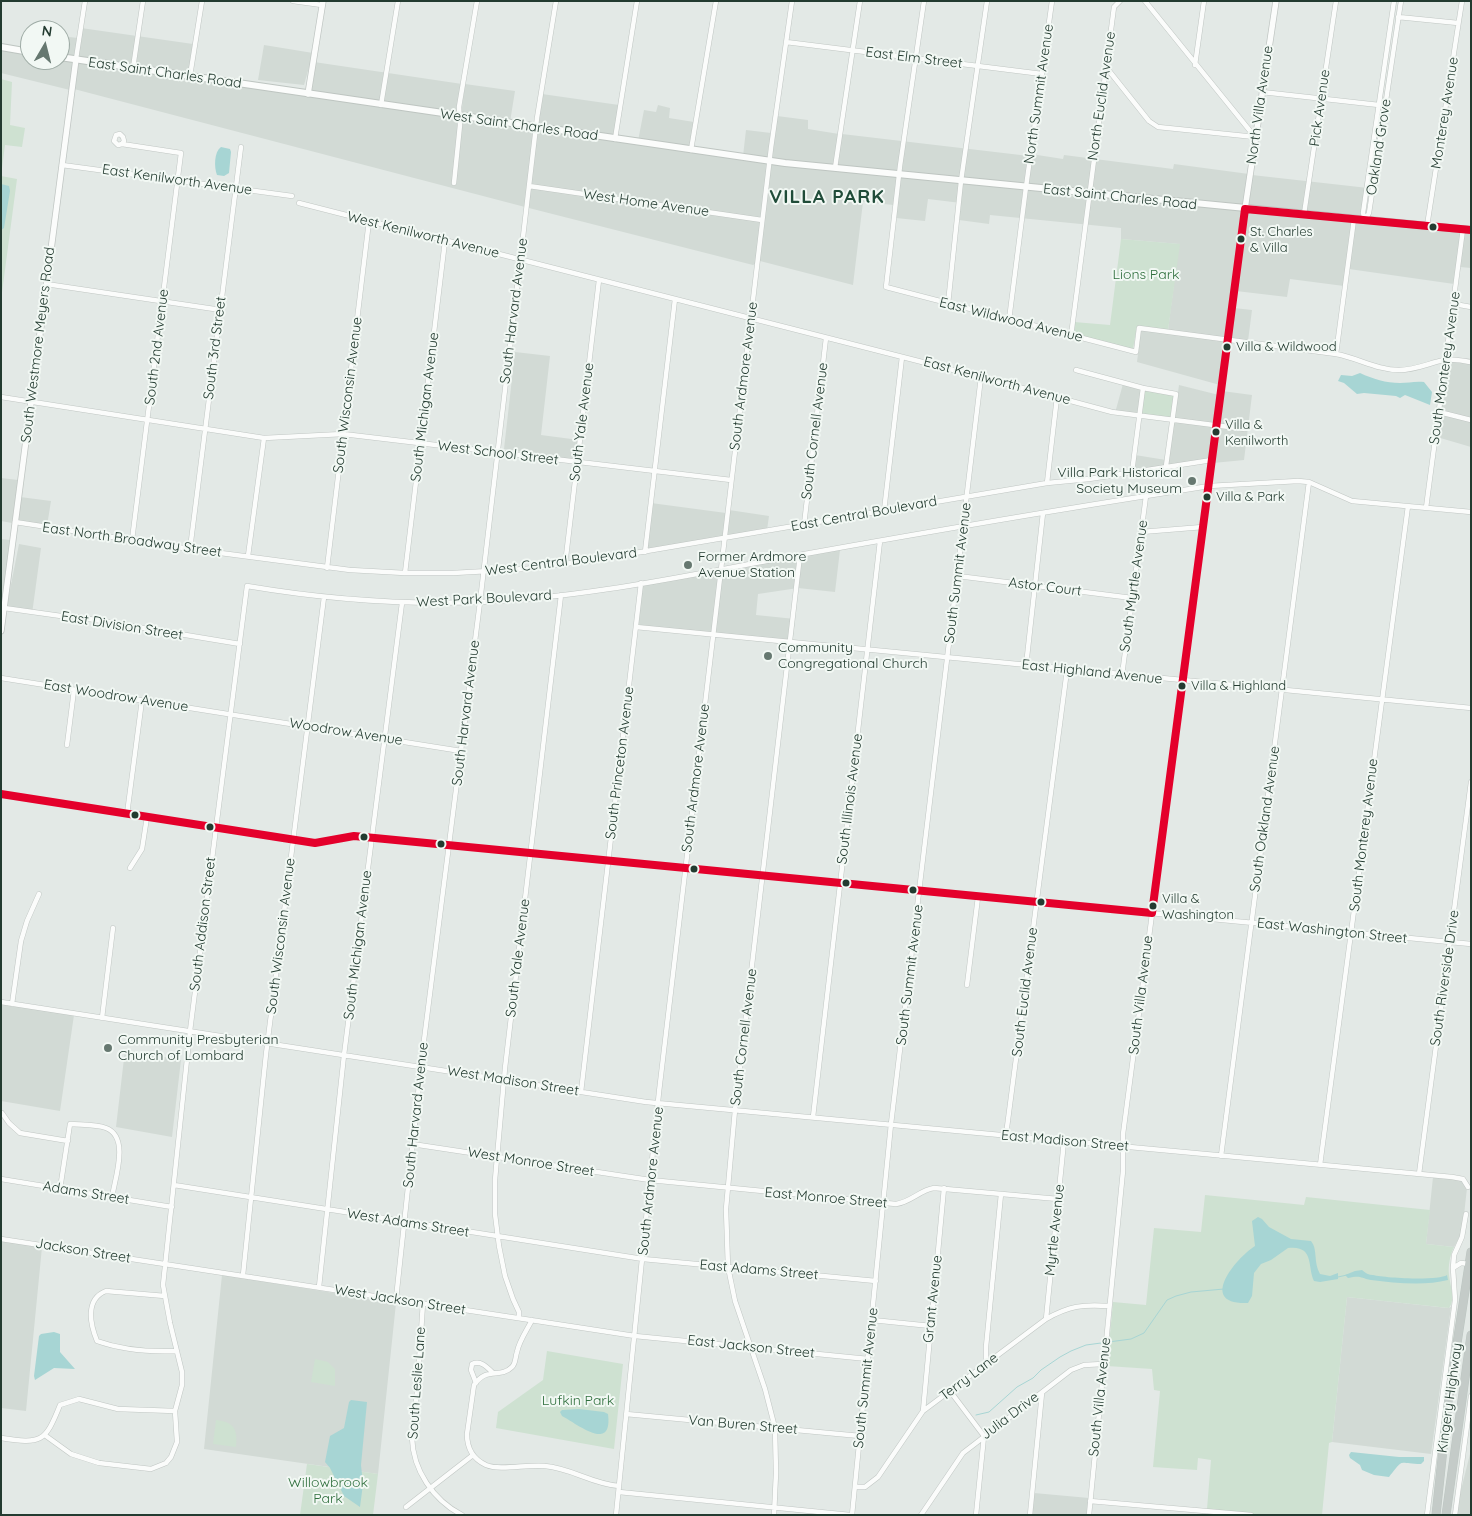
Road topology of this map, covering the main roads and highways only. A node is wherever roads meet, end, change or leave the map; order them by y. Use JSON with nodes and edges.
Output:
{"nodes":[{"id":1,"x":1,"y":47,"type":"edge"},
{"id":2,"x":20,"y":50,"type":"edge"},
{"id":3,"x":70,"y":58,"type":"edge"},
{"id":4,"x":269,"y":88,"type":"joint"},
{"id":5,"x":769,"y":162,"type":"joint"},
{"id":6,"x":1471,"y":230,"type":"edge"},
{"id":7,"x":1471,"y":1252,"type":"edge"},
{"id":8,"x":1470,"y":1264,"type":"edge"},
{"id":9,"x":1471,"y":1335,"type":"edge"},
{"id":10,"x":1436,"y":1515,"type":"edge"},
{"id":11,"x":1446,"y":1515,"type":"edge"}],
"edges":[{"from":1,"to":2,"type":"main road"},
{"from":3,"to":4,"type":"main road","name":"East Saint Charles Road"},
{"from":4,"to":5,"type":"main road","name":"West Saint Charles Road"},
{"from":5,"to":6,"type":"main road","name":"East Saint Charles Road"},
{"from":7,"to":8,"type":"highway","name":"Kingery Highway"},
{"from":8,"to":10,"type":"highway","name":"Kingery Highway"},
{"from":9,"to":11,"type":"highway","name":"Kingery Highway"}]}
